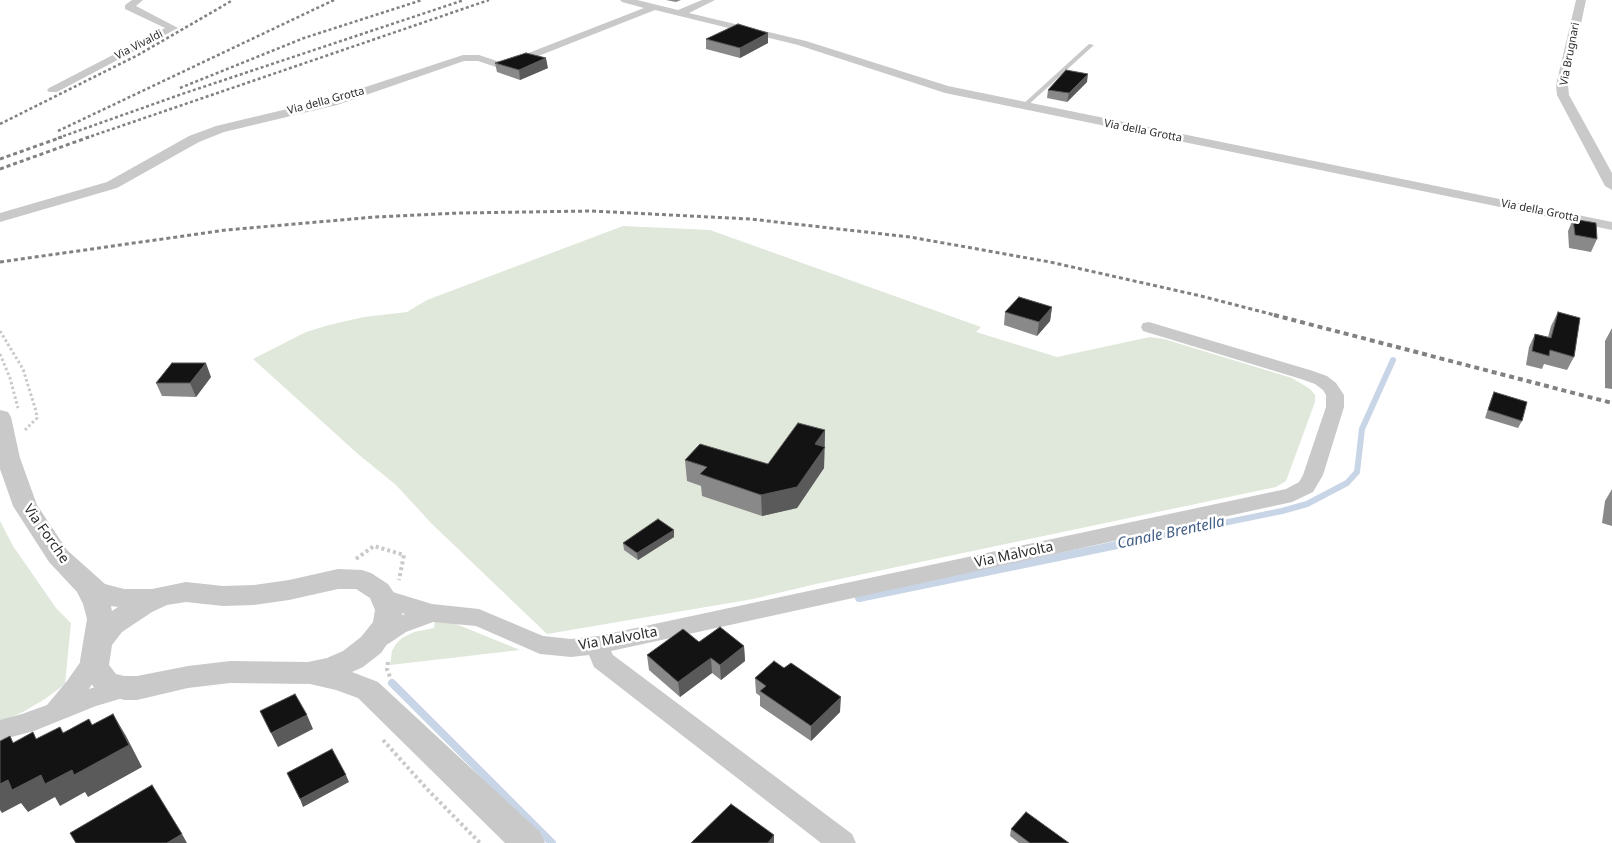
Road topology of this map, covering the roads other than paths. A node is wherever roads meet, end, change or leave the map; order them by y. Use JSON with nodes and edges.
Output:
{"nodes":[{"id":1,"x":138,"y":0,"type":"edge"},
{"id":2,"x":625,"y":0,"type":"edge"},
{"id":3,"x":710,"y":0,"type":"edge"},
{"id":4,"x":1581,"y":0,"type":"edge"},
{"id":5,"x":655,"y":7,"type":"junction"},
{"id":6,"x":680,"y":13,"type":"junction"},
{"id":7,"x":1091,"y":45,"type":"dead end"},
{"id":8,"x":53,"y":90,"type":"dead end"},
{"id":9,"x":1024,"y":106,"type":"junction"},
{"id":10,"x":1612,"y":186,"type":"edge"},
{"id":11,"x":0,"y":218,"type":"edge"},
{"id":12,"x":1612,"y":226,"type":"edge"},
{"id":13,"x":1149,"y":327,"type":"dead end"},
{"id":14,"x":14,"y":418,"type":"edge"},
{"id":15,"x":88,"y":586,"type":"junction"},
{"id":16,"x":384,"y":597,"type":"junction"},
{"id":17,"x":153,"y":600,"type":"junction"},
{"id":18,"x":432,"y":613,"type":"junction"},
{"id":19,"x":372,"y":644,"type":"junction"},
{"id":20,"x":598,"y":645,"type":"junction"},
{"id":21,"x":96,"y":651,"type":"junction"},
{"id":22,"x":308,"y":673,"type":"junction"},
{"id":23,"x":124,"y":688,"type":"junction"},
{"id":24,"x":368,"y":690,"type":"junction"},
{"id":25,"x":43,"y":717,"type":"junction"},
{"id":26,"x":0,"y":730,"type":"edge"},
{"id":27,"x":528,"y":843,"type":"edge"},
{"id":28,"x":842,"y":843,"type":"edge"}],
"edges":[{"from":1,"to":8,"type":"street","name":"Via Vivaldi"},
{"from":2,"to":5,"type":"street","name":"Via della Grotta"},
{"from":3,"to":6,"type":"street"},
{"from":4,"to":10,"type":"street","name":"Via Brugnari"},
{"from":5,"to":6,"type":"street","name":"Via della Grotta"},
{"from":5,"to":11,"type":"street","name":"Via della Grotta"},
{"from":6,"to":9,"type":"street","name":"Via della Grotta"},
{"from":7,"to":9,"type":"lane"},
{"from":9,"to":12,"type":"street","name":"Via della Grotta"},
{"from":13,"to":20,"type":"street","name":"Via Malvolta"},
{"from":14,"to":15,"type":"street","name":"Via Forche"},
{"from":15,"to":17,"type":"street","name":"Via Forche"},
{"from":15,"to":21,"type":"street","name":"Via Forche"},
{"from":16,"to":17,"type":"street"},
{"from":16,"to":18,"type":"street","name":"Via Malvolta"},
{"from":16,"to":19,"type":"street"},
{"from":17,"to":21,"type":"street"},
{"from":18,"to":19,"type":"street","name":"Via Malvolta"},
{"from":18,"to":20,"type":"street","name":"Via Malvolta"},
{"from":19,"to":22,"type":"street"},
{"from":19,"to":24,"type":"street"},
{"from":20,"to":28,"type":"street"},
{"from":21,"to":23,"type":"street"},
{"from":21,"to":25,"type":"street"},
{"from":22,"to":23,"type":"street"},
{"from":22,"to":24,"type":"street"},
{"from":23,"to":25,"type":"street"},
{"from":24,"to":27,"type":"street"},
{"from":25,"to":26,"type":"street"}]}
